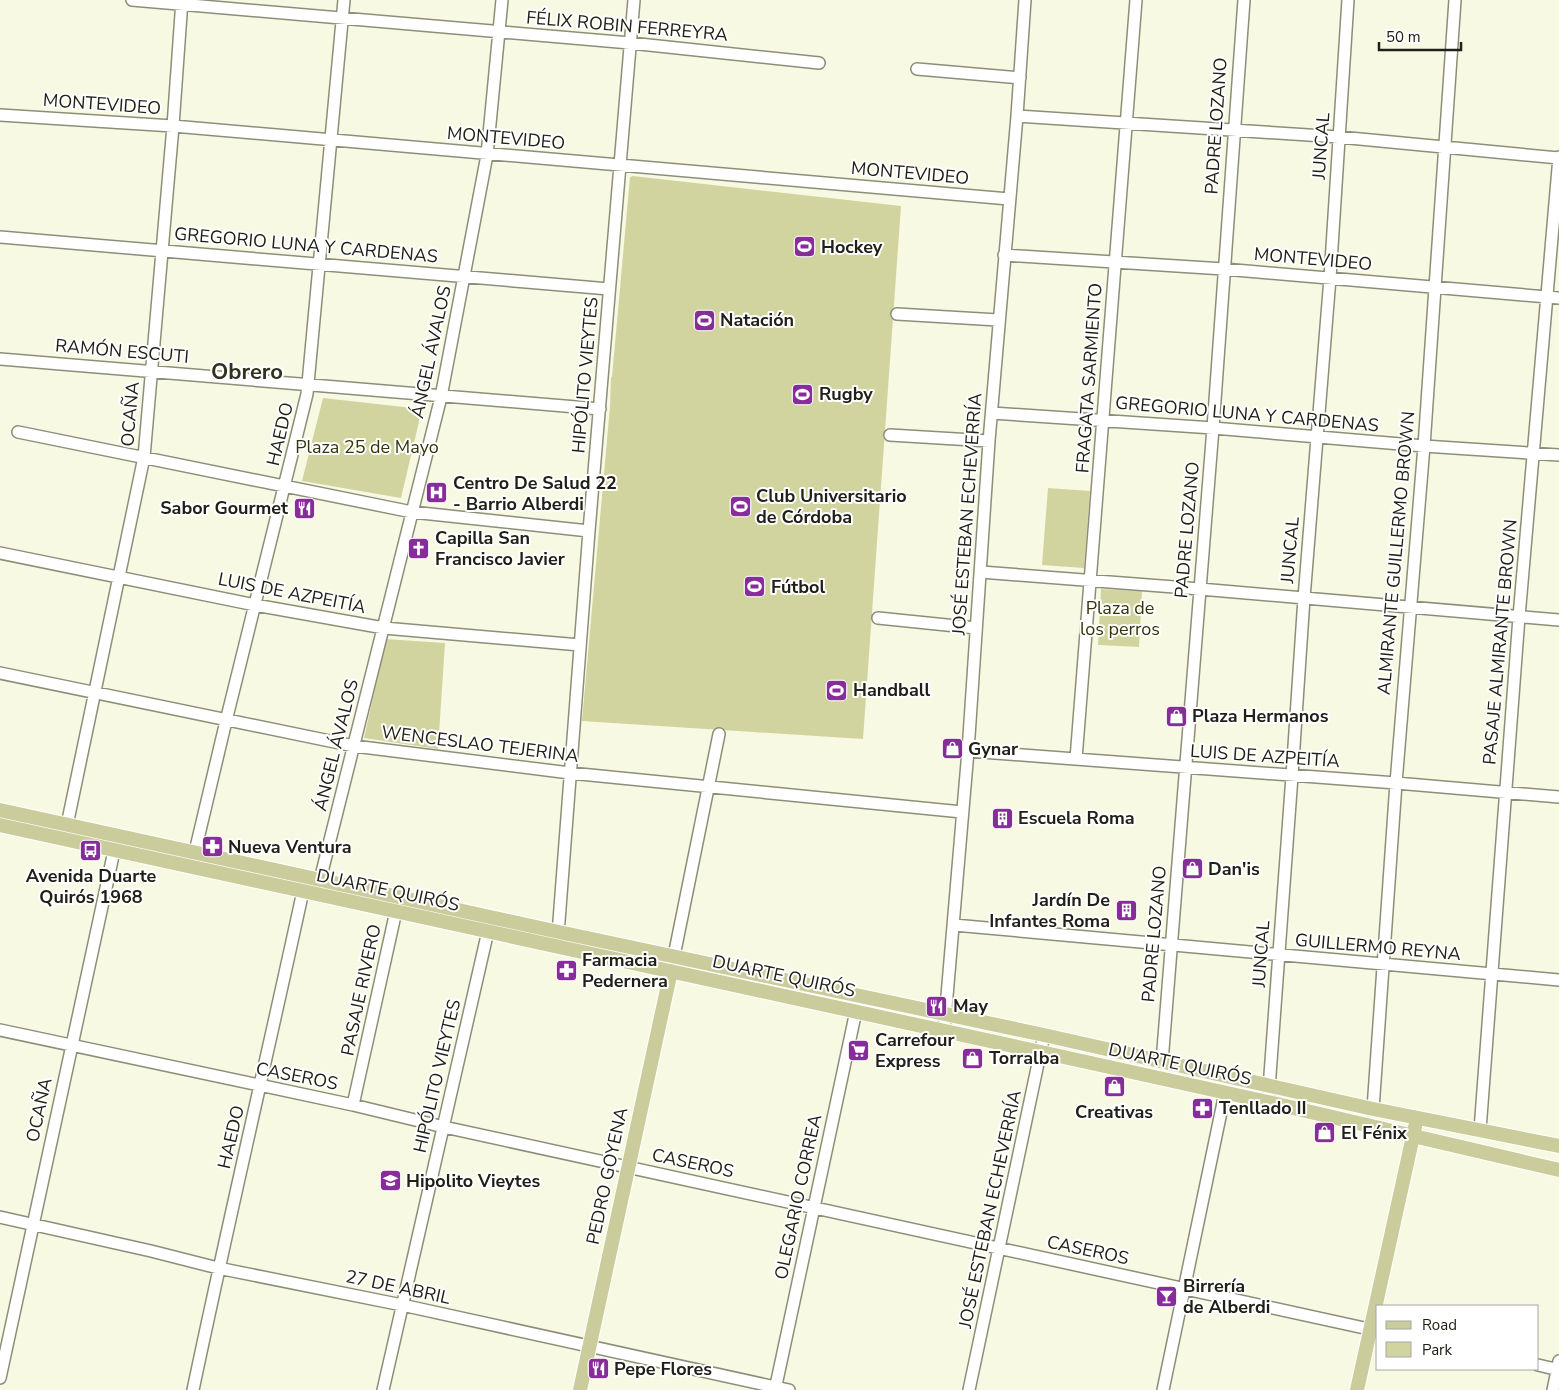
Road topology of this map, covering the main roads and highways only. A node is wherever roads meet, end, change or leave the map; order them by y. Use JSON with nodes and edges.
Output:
{"nodes":[{"id":1,"x":0,"y":810,"type":"edge"},
{"id":2,"x":0,"y":825,"type":"edge"},
{"id":3,"x":193,"y":860,"type":"junction"},
{"id":4,"x":671,"y":971,"type":"junction"},
{"id":5,"x":1417,"y":1118,"type":"junction"},
{"id":6,"x":1413,"y":1136,"type":"junction"},
{"id":7,"x":1559,"y":1146,"type":"edge"},
{"id":8,"x":1559,"y":1170,"type":"edge"},
{"id":9,"x":1379,"y":1305,"type":"edge"},
{"id":10,"x":1374,"y":1330,"type":"edge"},
{"id":11,"x":580,"y":1390,"type":"edge"},
{"id":12,"x":1357,"y":1390,"type":"edge"}],
"edges":[{"from":1,"to":3,"type":"main road","name":"DUARTE QUIRÓS"},
{"from":2,"to":3,"type":"main road","name":"DUARTE QUIRÓS"},
{"from":3,"to":4,"type":"main road","name":"DUARTE QUIRÓS"},
{"from":3,"to":5,"type":"main road","name":"DUARTE QUIRÓS"},
{"from":4,"to":6,"type":"main road","name":"DUARTE QUIRÓS"},
{"from":4,"to":11,"type":"main road","name":"PEDRO GOYENA"},
{"from":5,"to":6,"type":"main road"},
{"from":5,"to":7,"type":"main road","name":"DUARTE QUIRÓS"},
{"from":6,"to":8,"type":"main road","name":"DUARTE QUIRÓS"},
{"from":6,"to":9,"type":"main road"},
{"from":10,"to":12,"type":"main road"}]}
